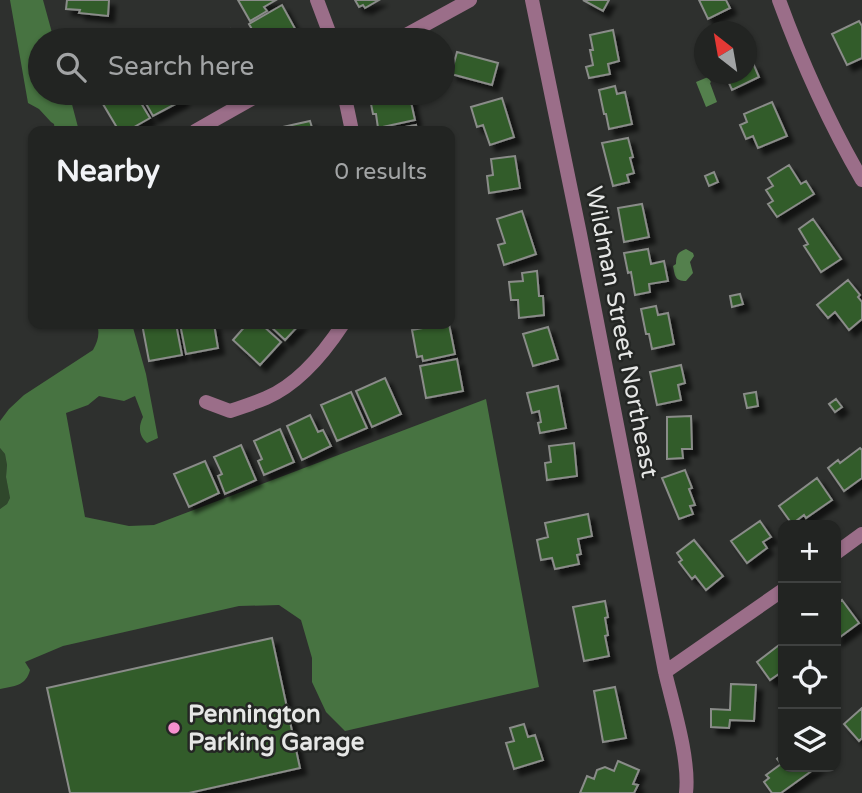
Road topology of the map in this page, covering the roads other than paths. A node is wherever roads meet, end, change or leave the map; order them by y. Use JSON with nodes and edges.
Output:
{"nodes":[{"id":1,"x":317,"y":0,"type":"edge"},
{"id":2,"x":470,"y":0,"type":"edge"},
{"id":3,"x":532,"y":0,"type":"edge"},
{"id":4,"x":779,"y":0,"type":"edge"},
{"id":5,"x":328,"y":28,"type":"edge"},
{"id":6,"x":419,"y":28,"type":"edge"},
{"id":7,"x":241,"y":105,"type":"edge"},
{"id":8,"x":347,"y":105,"type":"edge"},
{"id":9,"x":204,"y":126,"type":"edge"},
{"id":10,"x":351,"y":126,"type":"edge"},
{"id":11,"x":862,"y":180,"type":"edge"},
{"id":12,"x":340,"y":329,"type":"edge"},
{"id":13,"x":206,"y":402,"type":"dead end"},
{"id":14,"x":862,"y":534,"type":"edge"},
{"id":15,"x":841,"y":549,"type":"edge"},
{"id":16,"x":778,"y":594,"type":"edge"},
{"id":17,"x":666,"y":672,"type":"junction"},
{"id":18,"x":686,"y":793,"type":"edge"}],
"edges":[{"from":1,"to":5,"type":"street"},
{"from":2,"to":6,"type":"street"},
{"from":3,"to":17,"type":"street","name":"Wildman Street Northeast"},
{"from":4,"to":11,"type":"street"},
{"from":7,"to":9,"type":"street"},
{"from":8,"to":10,"type":"street"},
{"from":12,"to":13,"type":"street"},
{"from":14,"to":15,"type":"street"},
{"from":16,"to":17,"type":"street"},
{"from":17,"to":18,"type":"street","name":"Wildman Street Northeast"}]}
